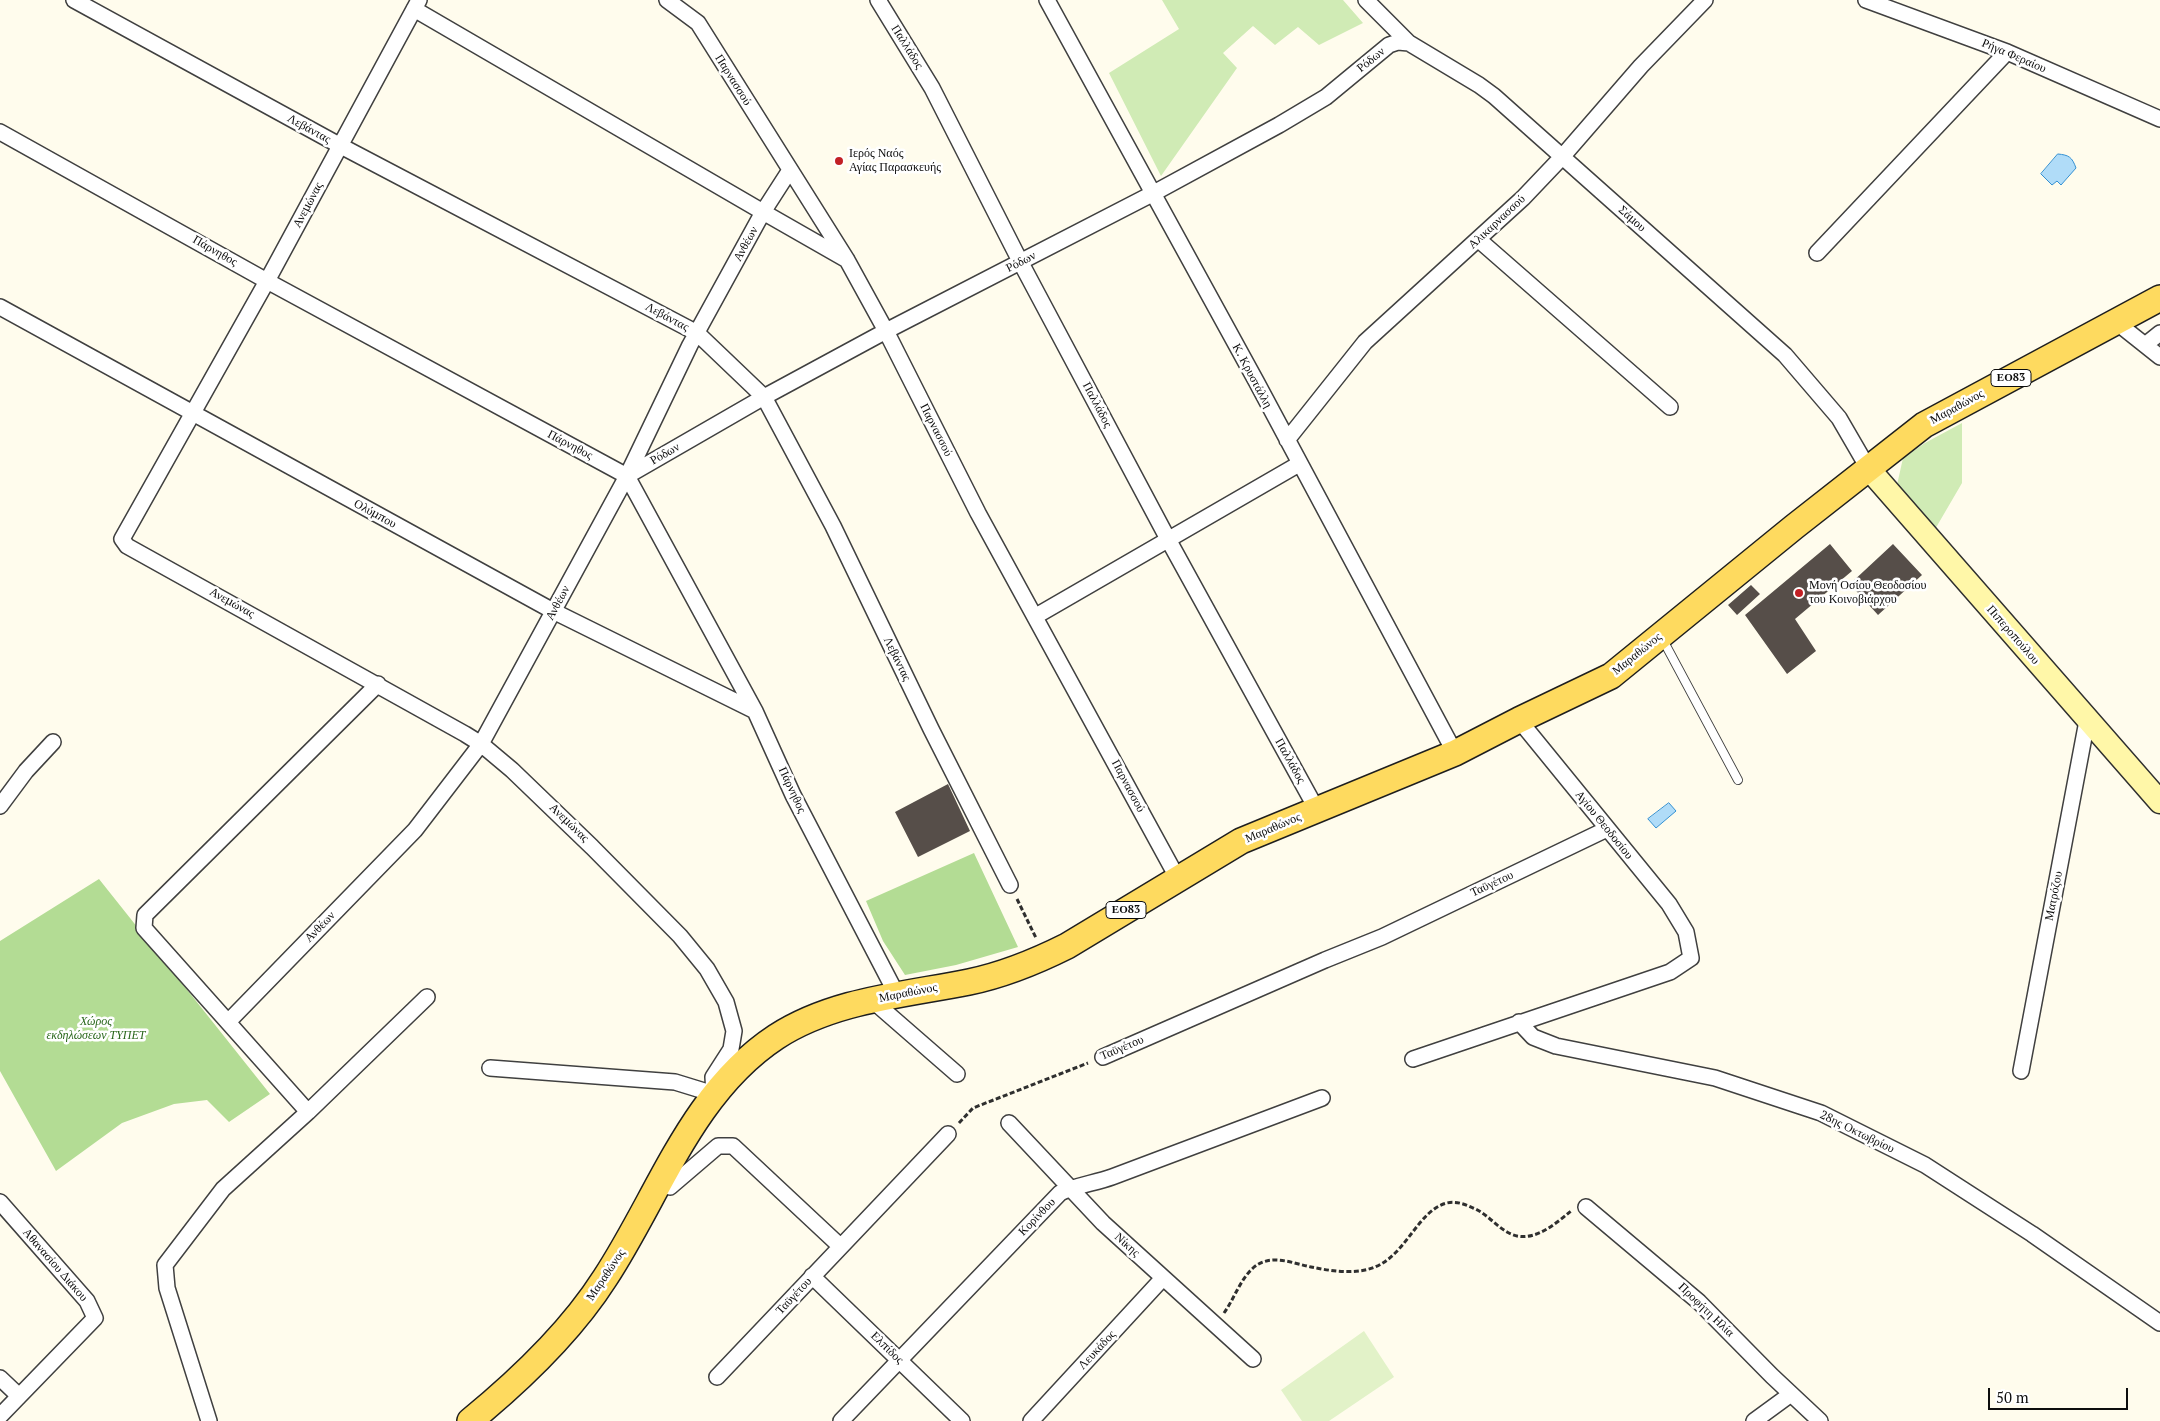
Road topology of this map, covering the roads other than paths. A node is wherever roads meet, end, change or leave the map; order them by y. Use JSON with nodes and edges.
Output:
{"nodes":[{"id":1,"x":74,"y":0,"type":"edge"},
{"id":2,"x":667,"y":0,"type":"edge"},
{"id":3,"x":878,"y":0,"type":"edge"},
{"id":4,"x":1047,"y":0,"type":"edge"},
{"id":5,"x":1366,"y":0,"type":"edge"},
{"id":6,"x":1705,"y":0,"type":"edge"},
{"id":7,"x":1866,"y":0,"type":"edge"},
{"id":8,"x":416,"y":5,"type":"edge"},
{"id":9,"x":1409,"y":43,"type":"junction"},
{"id":10,"x":2007,"y":52,"type":"junction"},
{"id":11,"x":2160,"y":119,"type":"edge"},
{"id":12,"x":0,"y":132,"type":"edge"},
{"id":13,"x":339,"y":145,"type":"junction"},
{"id":14,"x":1562,"y":157,"type":"junction"},
{"id":15,"x":790,"y":170,"type":"junction"},
{"id":16,"x":1152,"y":194,"type":"junction"},
{"id":17,"x":763,"y":212,"type":"junction"},
{"id":18,"x":1479,"y":240,"type":"junction"},
{"id":19,"x":1817,"y":254,"type":"dead end"},
{"id":20,"x":847,"y":260,"type":"junction"},
{"id":21,"x":1021,"y":262,"type":"junction"},
{"id":22,"x":267,"y":280,"type":"junction"},
{"id":23,"x":2160,"y":298,"type":"edge"},
{"id":24,"x":0,"y":307,"type":"edge"},
{"id":25,"x":2116,"y":322,"type":"junction"},
{"id":26,"x":886,"y":331,"type":"junction"},
{"id":27,"x":697,"y":332,"type":"junction"},
{"id":28,"x":2160,"y":333,"type":"edge"},
{"id":29,"x":2145,"y":345,"type":"junction"},
{"id":30,"x":2160,"y":357,"type":"edge"},
{"id":31,"x":764,"y":397,"type":"junction"},
{"id":32,"x":1670,"y":406,"type":"dead end"},
{"id":33,"x":192,"y":414,"type":"junction"},
{"id":34,"x":1287,"y":440,"type":"junction"},
{"id":35,"x":1299,"y":464,"type":"junction"},
{"id":36,"x":1868,"y":468,"type":"junction"},
{"id":37,"x":627,"y":476,"type":"junction"},
{"id":38,"x":1169,"y":541,"type":"junction"},
{"id":39,"x":553,"y":612,"type":"junction"},
{"id":40,"x":1036,"y":616,"type":"junction"},
{"id":41,"x":1661,"y":636,"type":"junction"},
{"id":42,"x":378,"y":684,"type":"junction"},
{"id":43,"x":755,"y":711,"type":"junction"},
{"id":44,"x":1520,"y":720,"type":"junction"},
{"id":45,"x":2088,"y":721,"type":"junction"},
{"id":46,"x":53,"y":742,"type":"dead end"},
{"id":47,"x":481,"y":744,"type":"junction"},
{"id":48,"x":1455,"y":753,"type":"junction"},
{"id":49,"x":1738,"y":780,"type":"dead end"},
{"id":50,"x":2160,"y":802,"type":"edge"},
{"id":51,"x":0,"y":806,"type":"edge"},
{"id":52,"x":1317,"y":810,"type":"junction"},
{"id":53,"x":1607,"y":829,"type":"junction"},
{"id":54,"x":1178,"y":879,"type":"junction"},
{"id":55,"x":1010,"y":885,"type":"road end"},
{"id":56,"x":897,"y":995,"type":"junction"},
{"id":57,"x":427,"y":998,"type":"dead end"},
{"id":58,"x":872,"y":1000,"type":"junction"},
{"id":59,"x":228,"y":1022,"type":"junction"},
{"id":60,"x":1519,"y":1022,"type":"junction"},
{"id":61,"x":1103,"y":1057,"type":"road end"},
{"id":62,"x":1414,"y":1059,"type":"dead end"},
{"id":63,"x":490,"y":1068,"type":"dead end"},
{"id":64,"x":2021,"y":1071,"type":"dead end"},
{"id":65,"x":958,"y":1074,"type":"dead end"},
{"id":66,"x":714,"y":1094,"type":"junction"},
{"id":67,"x":1322,"y":1098,"type":"dead end"},
{"id":68,"x":308,"y":1112,"type":"junction"},
{"id":69,"x":1008,"y":1123,"type":"dead end"},
{"id":70,"x":948,"y":1134,"type":"road end"},
{"id":71,"x":660,"y":1184,"type":"junction"},
{"id":72,"x":1070,"y":1189,"type":"junction"},
{"id":73,"x":0,"y":1202,"type":"edge"},
{"id":74,"x":1586,"y":1207,"type":"road end"},
{"id":75,"x":840,"y":1246,"type":"junction"},
{"id":76,"x":812,"y":1276,"type":"junction"},
{"id":77,"x":1163,"y":1278,"type":"junction"},
{"id":78,"x":2160,"y":1323,"type":"edge"},
{"id":79,"x":1253,"y":1359,"type":"dead end"},
{"id":80,"x":899,"y":1360,"type":"junction"},
{"id":81,"x":716,"y":1377,"type":"dead end"},
{"id":82,"x":0,"y":1378,"type":"edge"},
{"id":83,"x":1791,"y":1394,"type":"junction"},
{"id":84,"x":20,"y":1396,"type":"junction"},
{"id":85,"x":0,"y":1416,"type":"edge"},
{"id":86,"x":209,"y":1421,"type":"edge"},
{"id":87,"x":470,"y":1421,"type":"edge"},
{"id":88,"x":841,"y":1421,"type":"edge"},
{"id":89,"x":962,"y":1421,"type":"edge"},
{"id":90,"x":1031,"y":1421,"type":"edge"},
{"id":91,"x":1754,"y":1421,"type":"edge"},
{"id":92,"x":1820,"y":1421,"type":"edge"}],
"edges":[{"from":1,"to":13,"type":"street","name":"Λεβάντας"},
{"from":2,"to":15,"type":"street","name":"Παρνασσού"},
{"from":3,"to":21,"type":"street","name":"Παλλάδος"},
{"from":4,"to":16,"type":"street","name":"Κ. Κρυστάλλη"},
{"from":5,"to":9,"type":"street","name":"Σάμου"},
{"from":6,"to":14,"type":"street","name":"Αλικαρνασσού"},
{"from":7,"to":10,"type":"street","name":"Ρήγα Φεραίου"},
{"from":8,"to":13,"type":"street","name":"Ανεμώνας"},
{"from":8,"to":17,"type":"street"},
{"from":9,"to":14,"type":"street","name":"Σάμου"},
{"from":9,"to":16,"type":"street","name":"Ρόδων"},
{"from":10,"to":11,"type":"street","name":"Ρήγα Φεραίου"},
{"from":10,"to":19,"type":"street"},
{"from":12,"to":22,"type":"street","name":"Πάρνηθος"},
{"from":13,"to":22,"type":"street","name":"Ανεμώνας"},
{"from":13,"to":27,"type":"street","name":"Λεβάντας"},
{"from":14,"to":18,"type":"street","name":"Αλικαρνασσού"},
{"from":14,"to":36,"type":"street","name":"Σάμου"},
{"from":15,"to":17,"type":"street"},
{"from":15,"to":20,"type":"street","name":"Παρνασσού"},
{"from":16,"to":21,"type":"street","name":"Ρόδων"},
{"from":16,"to":34,"type":"street","name":"Κ. Κρυστάλλη"},
{"from":17,"to":20,"type":"street","name":"Ανθέων"},
{"from":17,"to":27,"type":"street","name":"Ανθέων"},
{"from":18,"to":32,"type":"street"},
{"from":18,"to":34,"type":"street","name":"Αλικαρνασσού"},
{"from":20,"to":26,"type":"street","name":"Παρνασσού"},
{"from":21,"to":26,"type":"street","name":"Ρόδων"},
{"from":21,"to":38,"type":"street","name":"Παλλάδος"},
{"from":22,"to":33,"type":"street","name":"Ανεμώνας"},
{"from":22,"to":37,"type":"street","name":"Πάρνηθος"},
{"from":23,"to":25,"type":"main road","name":"Μαραθώνος","number":"ΕΟ83"},
{"from":24,"to":33,"type":"street","name":"Ολύμπου"},
{"from":25,"to":29,"type":"street"},
{"from":25,"to":36,"type":"main road","name":"Μαραθώνος","number":"ΕΟ83"},
{"from":26,"to":31,"type":"street","name":"Ρόδων"},
{"from":26,"to":40,"type":"street","name":"Παρνασσού"},
{"from":27,"to":31,"type":"street","name":"Λεβάντας"},
{"from":27,"to":37,"type":"street","name":"Ανθέων"},
{"from":28,"to":29,"type":"street"},
{"from":29,"to":30,"type":"street"},
{"from":31,"to":37,"type":"street","name":"Ρόδων"},
{"from":31,"to":55,"type":"street","name":"Λεβάντας"},
{"from":33,"to":39,"type":"street","name":"Ολύμπου"},
{"from":33,"to":42,"type":"street","name":"Ανεμώνας"},
{"from":34,"to":35,"type":"street","name":"Κ. Κρυστάλλη"},
{"from":35,"to":38,"type":"street"},
{"from":35,"to":48,"type":"street","name":"Κ. Κρυστάλλη"},
{"from":36,"to":41,"type":"main road","name":"Μαραθώνος","number":"ΕΟ83"},
{"from":36,"to":45,"type":"street","name":"Πιπεροπούλου"},
{"from":37,"to":39,"type":"street","name":"Ανθέων"},
{"from":37,"to":43,"type":"street","name":"Πάρνηθος"},
{"from":38,"to":40,"type":"street"},
{"from":38,"to":52,"type":"street","name":"Παλλάδος"},
{"from":39,"to":43,"type":"street","name":"Ολύμπου"},
{"from":39,"to":47,"type":"street","name":"Ανθέων"},
{"from":40,"to":54,"type":"street","name":"Παρνασσού"},
{"from":41,"to":44,"type":"main road","name":"Μαραθώνος","number":"ΕΟ83"},
{"from":41,"to":49,"type":"lane"},
{"from":42,"to":47,"type":"street","name":"Ανεμώνας"},
{"from":42,"to":59,"type":"street"},
{"from":43,"to":56,"type":"street","name":"Πάρνηθος"},
{"from":44,"to":48,"type":"main road","name":"Μαραθώνος","number":"ΕΟ83"},
{"from":44,"to":53,"type":"street","name":"Αγίου Θεοδοσίου"},
{"from":45,"to":50,"type":"street","name":"Πιπεροπούλου"},
{"from":45,"to":64,"type":"street","name":"Ματρόζου"},
{"from":46,"to":51,"type":"street"},
{"from":47,"to":59,"type":"street","name":"Ανθέων"},
{"from":47,"to":66,"type":"street","name":"Ανεμώνας"},
{"from":48,"to":52,"type":"main road","name":"Μαραθώνος","number":"ΕΟ83"},
{"from":52,"to":54,"type":"main road","name":"Μαραθώνος","number":"ΕΟ83"},
{"from":53,"to":60,"type":"street","name":"Αγίου Θεοδοσίου"},
{"from":53,"to":61,"type":"street","name":"Ταϋγέτου"},
{"from":54,"to":56,"type":"main road","name":"Μαραθώνος","number":"ΕΟ83"},
{"from":56,"to":58,"type":"main road","name":"Μαραθώνος","number":"ΕΟ83"},
{"from":57,"to":68,"type":"street"},
{"from":58,"to":65,"type":"street"},
{"from":58,"to":66,"type":"main road","name":"Μαραθώνος","number":"ΕΟ83"},
{"from":59,"to":68,"type":"street"},
{"from":60,"to":62,"type":"street"},
{"from":60,"to":78,"type":"street","name":"28ης Οκτωβρίου"},
{"from":63,"to":66,"type":"street"},
{"from":66,"to":71,"type":"main road","name":"Μαραθώνος","number":"ΕΟ83"},
{"from":67,"to":72,"type":"street","name":"Κορίνθου"},
{"from":68,"to":86,"type":"street"},
{"from":69,"to":72,"type":"street","name":"Νίκης"},
{"from":70,"to":75,"type":"street","name":"Ταϋγέτου"},
{"from":71,"to":75,"type":"street"},
{"from":71,"to":87,"type":"main road","name":"Μαραθώνος","number":"ΕΟ83"},
{"from":72,"to":77,"type":"street","name":"Νίκης"},
{"from":72,"to":80,"type":"street","name":"Κορίνθου"},
{"from":73,"to":84,"type":"street","name":"Αθανασίου Διάκου"},
{"from":74,"to":83,"type":"street","name":"Προφήτη Ηλία"},
{"from":75,"to":76,"type":"street","name":"Ταϋγέτου"},
{"from":76,"to":80,"type":"street","name":"Ελπίδος"},
{"from":76,"to":81,"type":"street","name":"Ταϋγέτου"},
{"from":77,"to":79,"type":"street","name":"Νίκης"},
{"from":77,"to":90,"type":"street","name":"Λευκάδος"},
{"from":80,"to":88,"type":"street","name":"Κορίνθου"},
{"from":80,"to":89,"type":"street","name":"Ελπίδος"},
{"from":82,"to":84,"type":"street"},
{"from":83,"to":91,"type":"street"},
{"from":83,"to":92,"type":"street","name":"Προφήτη Ηλία"},
{"from":84,"to":85,"type":"street","name":"Αθανασίου Διάκου"}]}
